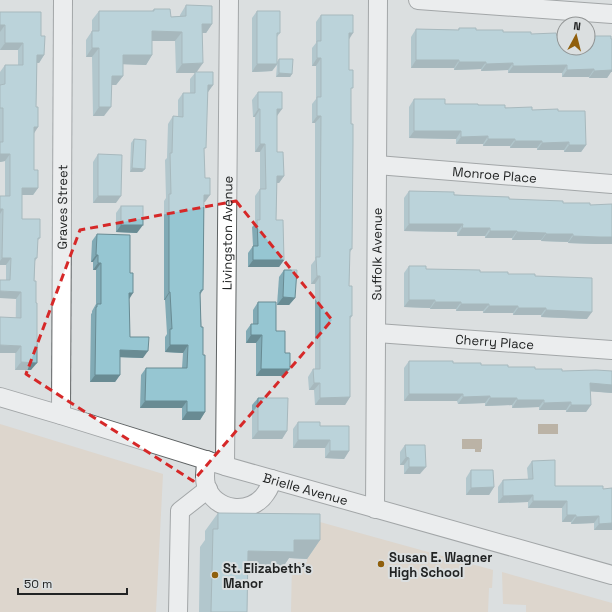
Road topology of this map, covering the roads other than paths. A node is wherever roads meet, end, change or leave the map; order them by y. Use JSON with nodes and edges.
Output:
{"nodes":[{"id":1,"x":63,"y":0,"type":"edge"},
{"id":2,"x":229,"y":0,"type":"edge"},
{"id":3,"x":378,"y":0,"type":"edge"},
{"id":4,"x":418,"y":0,"type":"edge"},
{"id":5,"x":612,"y":14,"type":"edge"},
{"id":6,"x":377,"y":165,"type":"junction"},
{"id":7,"x":612,"y":184,"type":"edge"},
{"id":8,"x":377,"y":333,"type":"junction"},
{"id":9,"x":612,"y":350,"type":"edge"},
{"id":10,"x":0,"y":397,"type":"edge"},
{"id":11,"x":61,"y":414,"type":"junction"},
{"id":12,"x":207,"y":460,"type":"junction"},
{"id":13,"x":225,"y":466,"type":"junction"},
{"id":14,"x":272,"y":479,"type":"junction"},
{"id":15,"x":208,"y":489,"type":"junction"},
{"id":16,"x":375,"y":509,"type":"junction"},
{"id":17,"x":612,"y":575,"type":"edge"},
{"id":18,"x":178,"y":612,"type":"edge"}],
"edges":[{"from":1,"to":11,"type":"street","name":"Graves Street"},
{"from":2,"to":13,"type":"street","name":"Livingston Avenue"},
{"from":3,"to":6,"type":"street","name":"Suffolk Avenue"},
{"from":4,"to":5,"type":"street"},
{"from":6,"to":7,"type":"street","name":"Monroe Place"},
{"from":6,"to":8,"type":"street","name":"Suffolk Avenue"},
{"from":8,"to":9,"type":"street","name":"Cherry Place"},
{"from":8,"to":16,"type":"street","name":"Suffolk Avenue"},
{"from":10,"to":11,"type":"street","name":"Brielle Avenue"},
{"from":11,"to":12,"type":"street","name":"Brielle Avenue"},
{"from":12,"to":13,"type":"street","name":"Brielle Avenue"},
{"from":12,"to":15,"type":"street"},
{"from":13,"to":14,"type":"street","name":"Brielle Avenue"},
{"from":14,"to":15,"type":"street"},
{"from":14,"to":16,"type":"street","name":"Brielle Avenue"},
{"from":15,"to":18,"type":"street"},
{"from":16,"to":17,"type":"street","name":"Brielle Avenue"}]}
